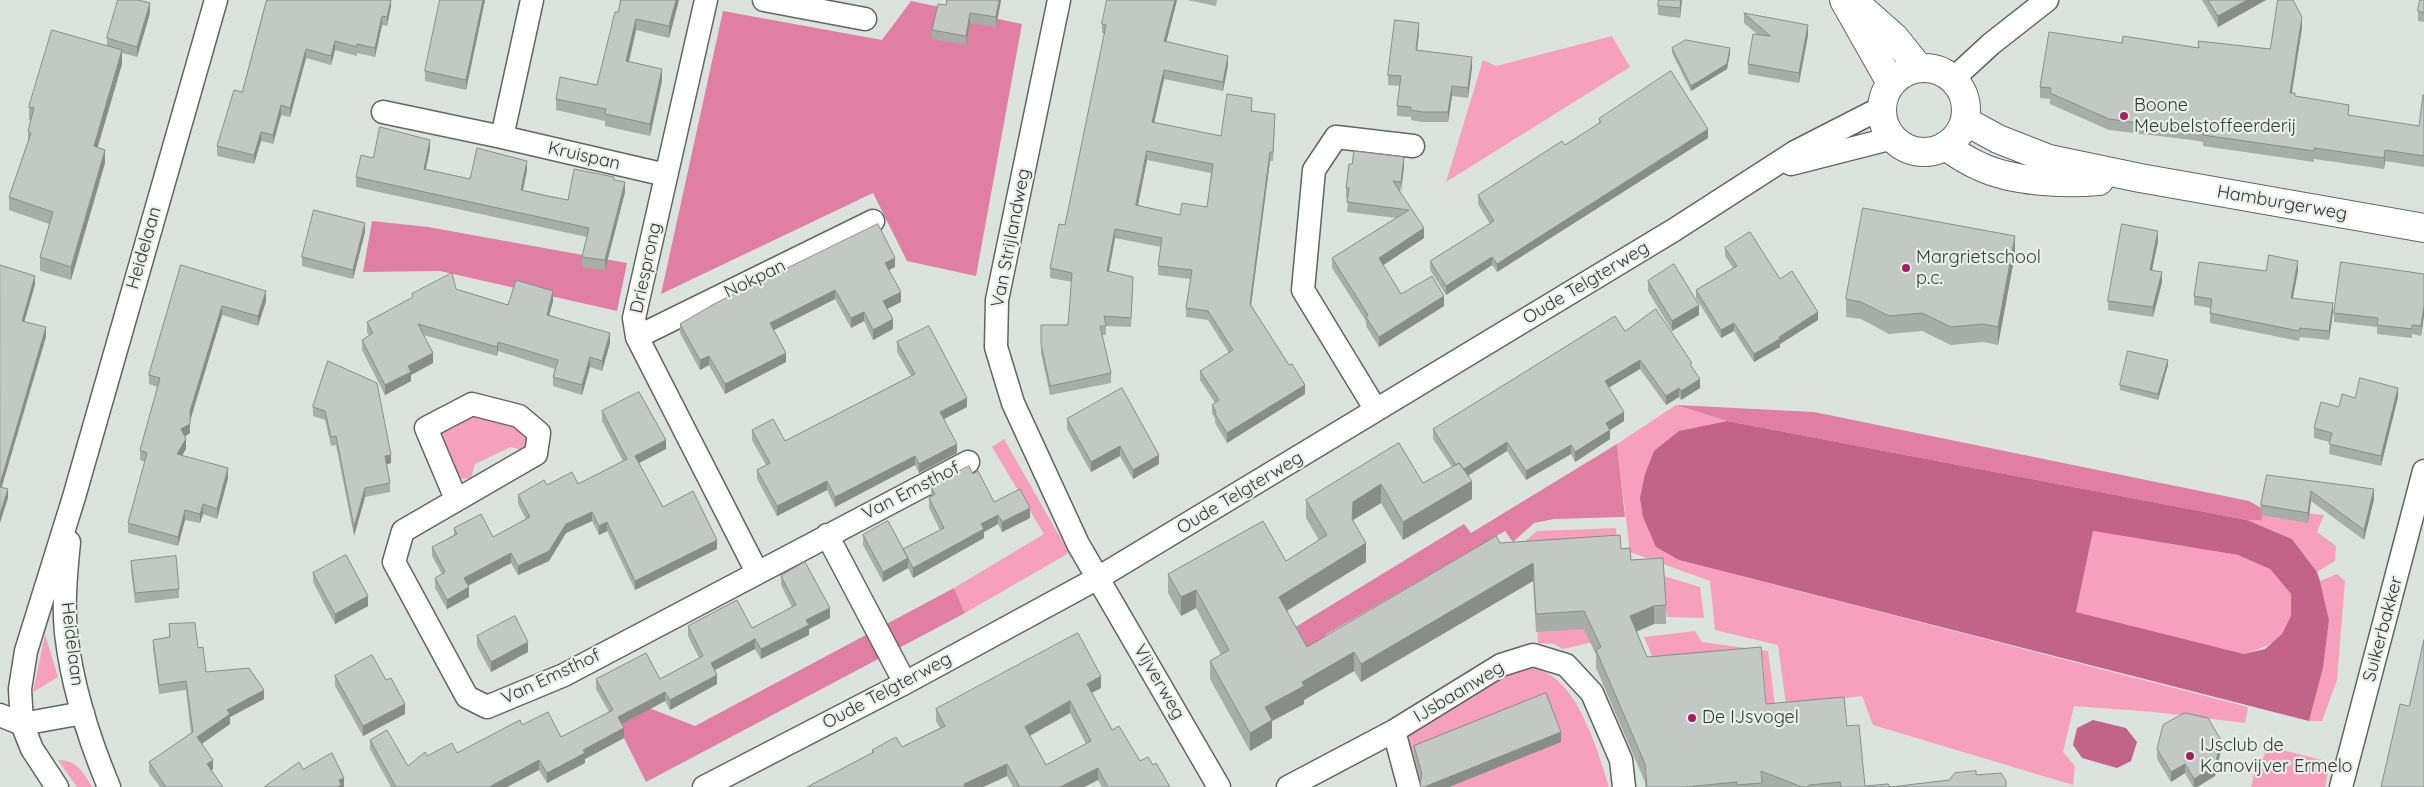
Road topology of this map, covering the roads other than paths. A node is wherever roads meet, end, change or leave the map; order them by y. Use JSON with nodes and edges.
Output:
{"nodes":[{"id":1,"x":216,"y":0,"type":"edge"},
{"id":2,"x":532,"y":0,"type":"edge"},
{"id":3,"x":706,"y":0,"type":"edge"},
{"id":4,"x":764,"y":0,"type":"edge"},
{"id":5,"x":1059,"y":0,"type":"edge"},
{"id":6,"x":1844,"y":0,"type":"edge"},
{"id":7,"x":1852,"y":0,"type":"edge"},
{"id":8,"x":2047,"y":0,"type":"edge"},
{"id":9,"x":865,"y":19,"type":"dead end"},
{"id":10,"x":1919,"y":68,"type":"junction"},
{"id":11,"x":1953,"y":79,"type":"junction"},
{"id":12,"x":1886,"y":96,"type":"junction"},
{"id":13,"x":383,"y":112,"type":"dead end"},
{"id":14,"x":1965,"y":121,"type":"junction"},
{"id":15,"x":502,"y":137,"type":"junction"},
{"id":16,"x":1892,"y":138,"type":"junction"},
{"id":17,"x":1413,"y":146,"type":"dead end"},
{"id":18,"x":1945,"y":146,"type":"junction"},
{"id":19,"x":1762,"y":174,"type":"junction"},
{"id":20,"x":666,"y":175,"type":"junction"},
{"id":21,"x":2140,"y":178,"type":"junction"},
{"id":22,"x":873,"y":221,"type":"dead end"},
{"id":23,"x":2424,"y":228,"type":"edge"},
{"id":24,"x":637,"y":338,"type":"junction"},
{"id":25,"x":1376,"y":410,"type":"junction"},
{"id":26,"x":968,"y":462,"type":"dead end"},
{"id":27,"x":2424,"y":472,"type":"edge"},
{"id":28,"x":74,"y":497,"type":"junction"},
{"id":29,"x":456,"y":499,"type":"junction"},
{"id":30,"x":827,"y":535,"type":"junction"},
{"id":31,"x":2415,"y":546,"type":"edge"},
{"id":32,"x":757,"y":572,"type":"junction"},
{"id":33,"x":1098,"y":578,"type":"junction"},
{"id":34,"x":905,"y":683,"type":"junction"},
{"id":35,"x":83,"y":714,"type":"junction"},
{"id":36,"x":0,"y":715,"type":"edge"},
{"id":37,"x":22,"y":724,"type":"junction"},
{"id":38,"x":1394,"y":732,"type":"junction"},
{"id":39,"x":57,"y":787,"type":"edge"},
{"id":40,"x":109,"y":787,"type":"edge"},
{"id":41,"x":704,"y":787,"type":"edge"},
{"id":42,"x":1219,"y":787,"type":"edge"},
{"id":43,"x":1288,"y":787,"type":"edge"},
{"id":44,"x":1409,"y":787,"type":"edge"},
{"id":45,"x":1624,"y":787,"type":"edge"},
{"id":46,"x":2341,"y":787,"type":"edge"}],
"edges":[{"from":1,"to":28,"type":"street","name":"Heidelaan"},
{"from":2,"to":15,"type":"street"},
{"from":3,"to":20,"type":"street","name":"Driesprong"},
{"from":4,"to":9,"type":"street"},
{"from":5,"to":33,"type":"street","name":"Van Strijlandweg"},
{"from":6,"to":12,"type":"street"},
{"from":7,"to":10,"type":"street"},
{"from":8,"to":11,"type":"street"},
{"from":10,"to":11,"type":"street"},
{"from":10,"to":12,"type":"street"},
{"from":11,"to":14,"type":"street"},
{"from":12,"to":16,"type":"street"},
{"from":12,"to":19,"type":"street","name":"Oude Telgterweg"},
{"from":13,"to":15,"type":"street","name":"Kruispan"},
{"from":14,"to":18,"type":"street"},
{"from":14,"to":21,"type":"street","name":"Hamburgerweg"},
{"from":15,"to":20,"type":"street","name":"Kruispan"},
{"from":16,"to":18,"type":"street"},
{"from":16,"to":19,"type":"street","name":"Oude Telgterweg"},
{"from":17,"to":25,"type":"street"},
{"from":18,"to":21,"type":"street","name":"Hamburgerweg"},
{"from":19,"to":25,"type":"street","name":"Oude Telgterweg"},
{"from":20,"to":24,"type":"street","name":"Driesprong"},
{"from":21,"to":23,"type":"street","name":"Hamburgerweg"},
{"from":22,"to":24,"type":"street","name":"Nokpan"},
{"from":24,"to":32,"type":"street","name":"Driesprong"},
{"from":25,"to":33,"type":"street","name":"Oude Telgterweg"},
{"from":26,"to":30,"type":"street","name":"Van Emsthof"},
{"from":27,"to":31,"type":"street","name":"Suikerbakker"},
{"from":28,"to":35,"type":"street","name":"Heidelaan"},
{"from":28,"to":37,"type":"street","name":"Heidelaan"},
{"from":29,"to":29,"type":"street","name":"Van Emsthof"},
{"from":29,"to":32,"type":"street","name":"Van Emsthof"},
{"from":30,"to":32,"type":"street","name":"Van Emsthof"},
{"from":30,"to":34,"type":"street"},
{"from":31,"to":46,"type":"street","name":"Suikerbakker"},
{"from":33,"to":34,"type":"street","name":"Oude Telgterweg"},
{"from":33,"to":42,"type":"street","name":"Vijverweg"},
{"from":34,"to":41,"type":"street","name":"Oude Telgterweg"},
{"from":35,"to":37,"type":"street"},
{"from":35,"to":40,"type":"street","name":"Heidelaan"},
{"from":36,"to":37,"type":"street"},
{"from":37,"to":39,"type":"street","name":"Heidelaan"},
{"from":38,"to":43,"type":"street","name":"IJsbaanweg"},
{"from":38,"to":44,"type":"street","name":"IJsbaanweg"},
{"from":38,"to":45,"type":"street","name":"IJsbaanweg"}]}
